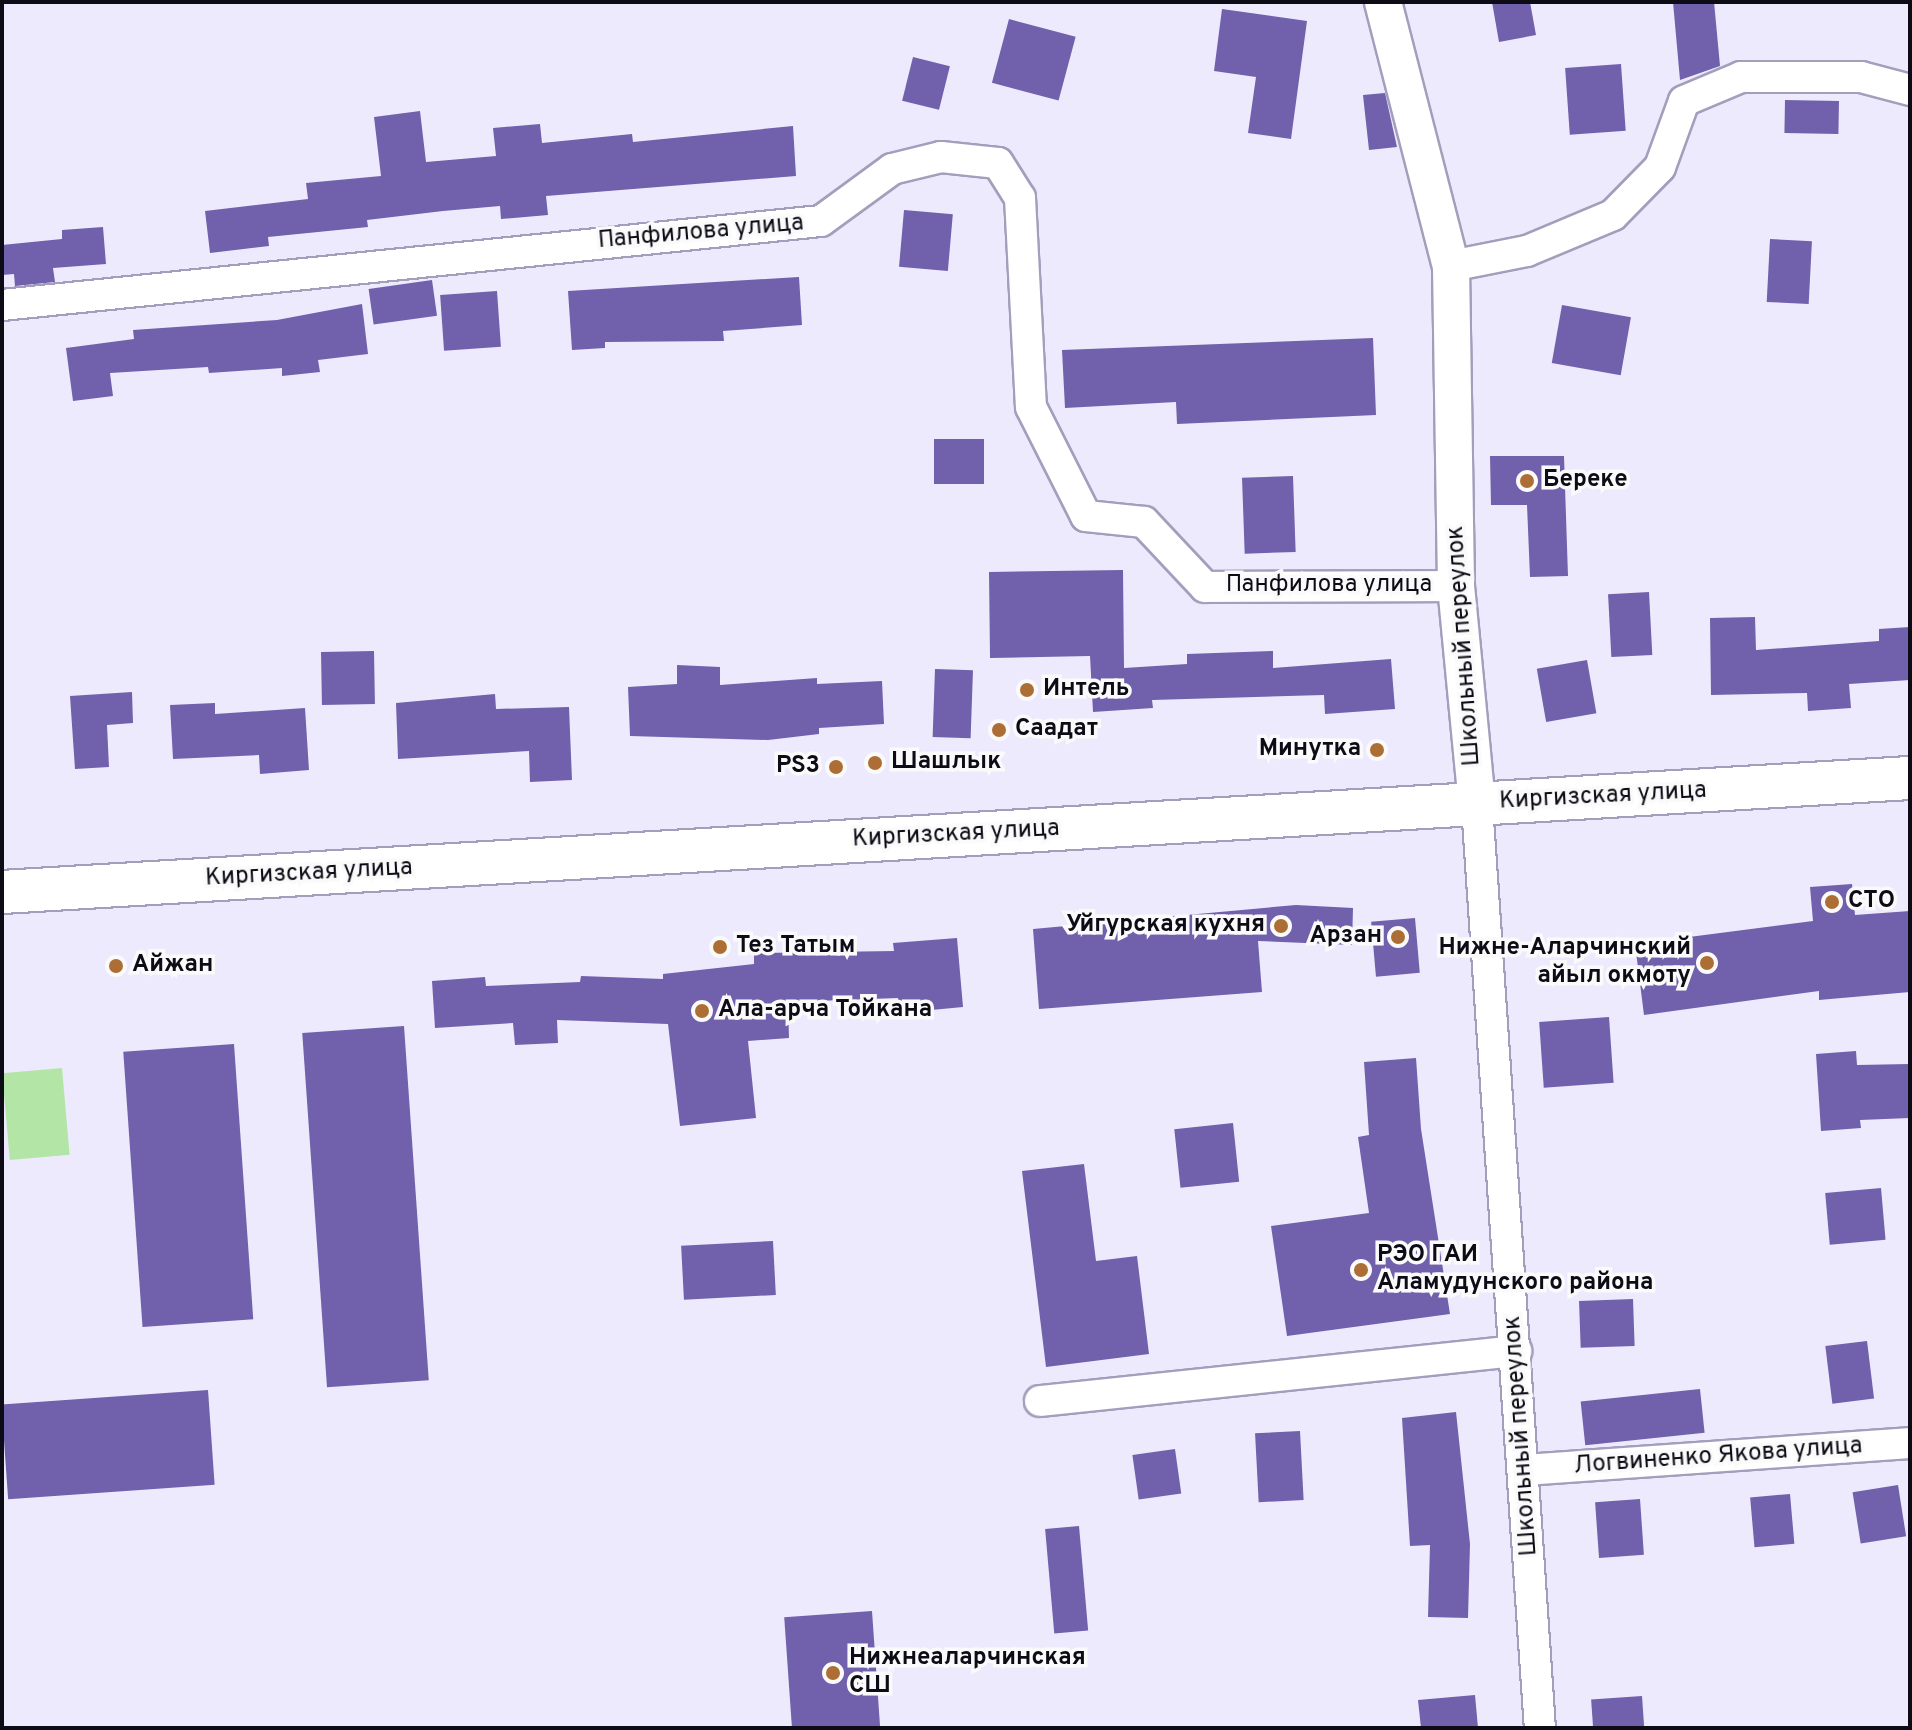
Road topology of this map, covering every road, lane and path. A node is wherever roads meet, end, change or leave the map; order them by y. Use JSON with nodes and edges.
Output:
{"nodes":[{"id":1,"x":1383,"y":2,"type":"edge"},
{"id":2,"x":1910,"y":90,"type":"edge"},
{"id":3,"x":1451,"y":266,"type":"junction"},
{"id":4,"x":2,"y":305,"type":"edge"},
{"id":5,"x":1456,"y":586,"type":"junction"},
{"id":6,"x":1910,"y":778,"type":"edge"},
{"id":7,"x":1477,"y":805,"type":"junction"},
{"id":8,"x":2,"y":892,"type":"edge"},
{"id":9,"x":1516,"y":1351,"type":"junction"},
{"id":10,"x":1040,"y":1401,"type":"dead end"},
{"id":11,"x":1910,"y":1443,"type":"edge"},
{"id":12,"x":1525,"y":1470,"type":"junction"},
{"id":13,"x":1540,"y":1728,"type":"edge"}],
"edges":[{"from":1,"to":3,"type":"street","name":"Школьный переулок"},
{"from":2,"to":3,"type":"street"},
{"from":3,"to":5,"type":"street","name":"Школьный переулок"},
{"from":4,"to":5,"type":"street","name":"Панфилова улица"},
{"from":5,"to":7,"type":"street","name":"Школьный переулок"},
{"from":6,"to":7,"type":"main road","name":"Киргизская улица"},
{"from":7,"to":8,"type":"main road","name":"Киргизская улица"},
{"from":7,"to":9,"type":"street","name":"Школьный переулок"},
{"from":9,"to":10,"type":"street"},
{"from":9,"to":12,"type":"street","name":"Школьный переулок"},
{"from":11,"to":12,"type":"street","name":"Логвиненко Якова улица"},
{"from":12,"to":13,"type":"street","name":"Школьный переулок"}]}
